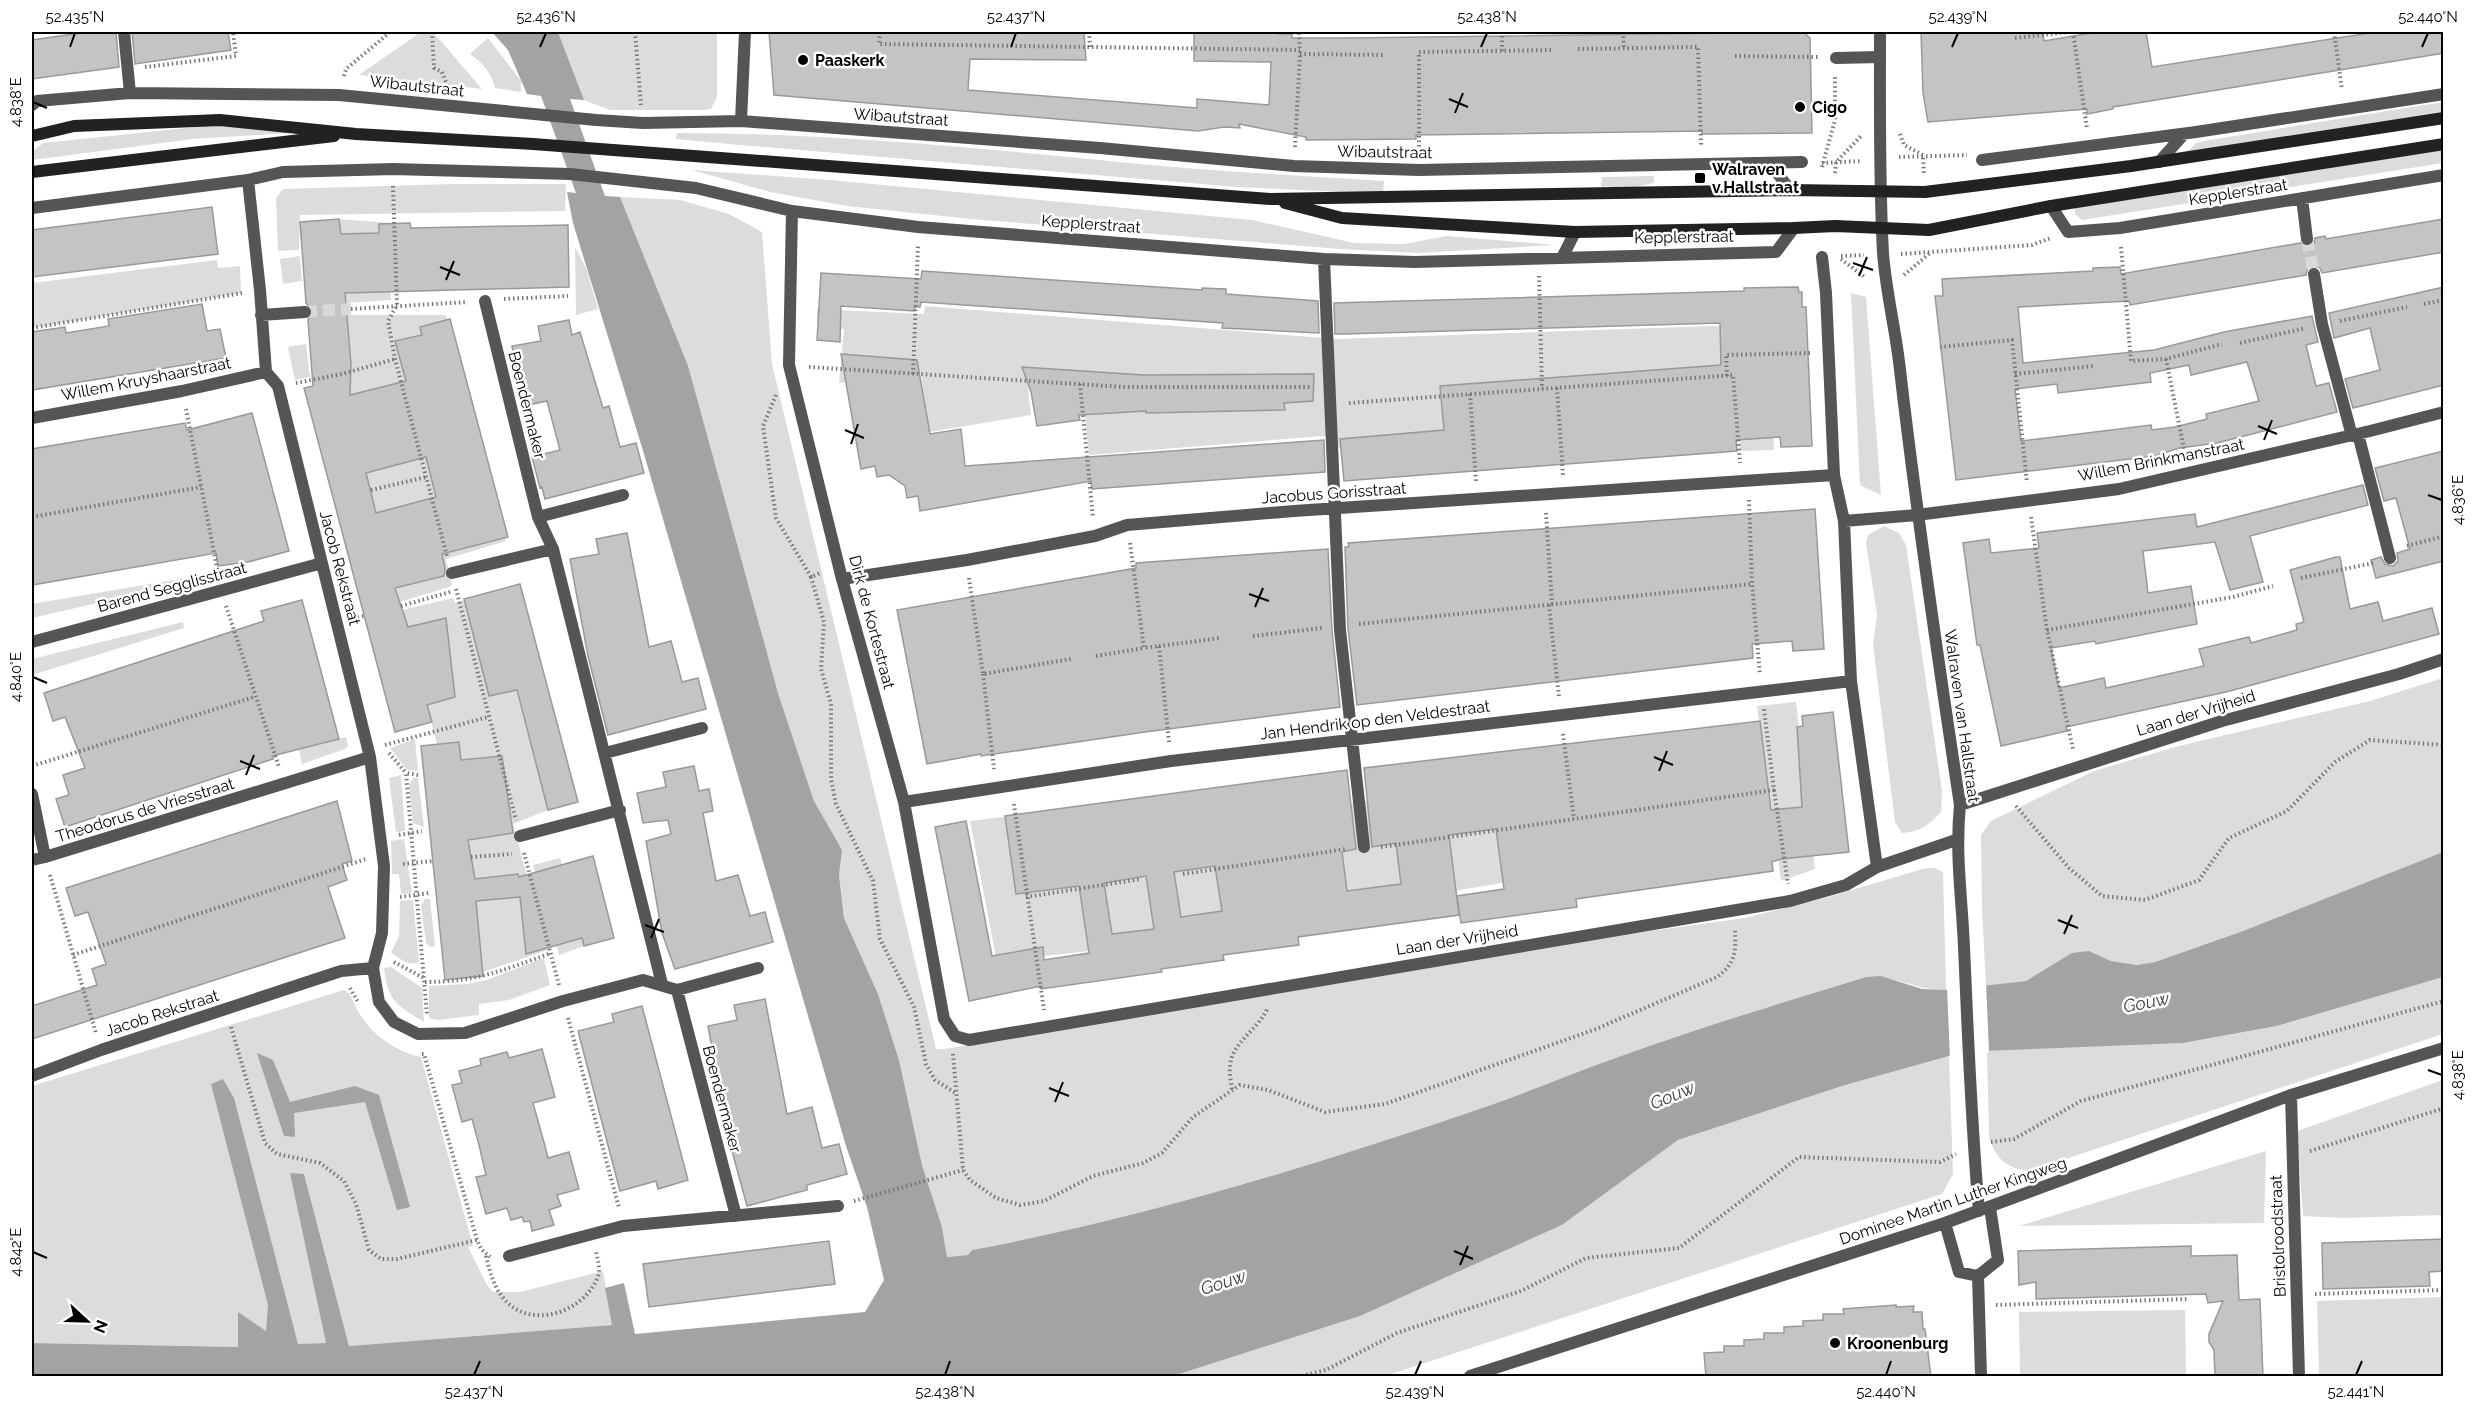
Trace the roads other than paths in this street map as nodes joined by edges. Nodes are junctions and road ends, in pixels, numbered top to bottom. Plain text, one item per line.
1 (124, 32) edge
2 (745, 32) edge
3 (1880, 32) edge
4 (1880, 57) junction
5 (1836, 58) road end
6 (129, 93) junction
7 (2444, 94) edge
8 (32, 105) edge
9 (2444, 118) edge
10 (741, 121) junction
11 (356, 134) junction
12 (2184, 134) junction
13 (32, 136) edge
14 (2444, 144) edge
15 (1982, 160) road end
16 (1802, 162) dead end
17 (2159, 162) junction
18 (1770, 163) junction
19 (32, 172) edge
20 (2444, 175) edge
21 (248, 180) junction
22 (1790, 190) junction
23 (1881, 192) junction
24 (2302, 198) junction
25 (1269, 199) junction
26 (2050, 206) junction
27 (32, 208) edge
28 (792, 211) junction
29 (1794, 228) junction
30 (1883, 228) junction
31 (1575, 232) junction
32 (2307, 239) tunnel mouth
33 (1563, 256) junction
34 (1822, 257) road end
35 (1324, 259) junction
36 (2314, 274) tunnel mouth
37 (485, 301) road end
38 (305, 312) tunnel mouth
39 (261, 315) junction
40 (266, 372) junction
41 (2444, 412) edge
42 (32, 418) edge
43 (2355, 435) junction
44 (1834, 475) junction
45 (623, 495) dead end
46 (1336, 509) junction
47 (1917, 515) junction
48 (538, 517) junction
49 (1844, 520) junction
50 (553, 549) junction
51 (2389, 555) road end
52 (322, 563) junction
53 (841, 572) junction
54 (452, 573) road end
55 (32, 642) edge
56 (2444, 659) edge
57 (1851, 681) junction
58 (702, 728) dead end
59 (1351, 740) junction
60 (605, 753) junction
61 (370, 757) junction
62 (32, 794) edge
63 (904, 802) junction
64 (1960, 805) junction
65 (620, 810) junction
66 (520, 836) road end
67 (1956, 840) junction
68 (1364, 847) road end
69 (45, 858) junction
70 (32, 860) edge
71 (1877, 867) junction
72 (373, 968) junction
73 (758, 968) dead end
74 (662, 984) junction
75 (676, 990) junction
76 (955, 1036) joint
77 (2444, 1048) edge
78 (32, 1076) edge
79 (2291, 1095) junction
80 (838, 1206) dead end
81 (1984, 1209) junction
82 (736, 1216) junction
83 (1945, 1223) junction
84 (509, 1256) road end
85 (1978, 1276) junction
86 (1508, 1370) edge
87 (1470, 1377) edge
88 (1981, 1377) edge
89 (2299, 1377) edge

1 - 6 street
2 - 10 street
3 - 4 street, Walraven van Hallstraat
4 - 5 street
4 - 23 street, Walraven van Hallstraat
6 - 8 street, Wibautstraat
6 - 10 street, Wibautstraat
7 - 12 street
9 - 17 main road
10 - 18 street, Wibautstraat
11 - 13 main road
11 - 19 main road
11 - 25 main road
12 - 15 street
12 - 17 street
14 - 26 main road, Kepplerstraat
16 - 18 street, Wibautstraat
17 - 23 main road
18 - 22 street
20 - 24 street, Kepplerstraat
21 - 27 street
21 - 28 street, Kepplerstraat
21 - 39 street
22 - 23 main road
22 - 25 main road
23 - 30 street, Walraven van Hallstraat
24 - 26 street, Kepplerstraat
24 - 32 street
25 - 31 main road
26 - 30 main road, Kepplerstraat
28 - 35 street, Kepplerstraat
28 - 53 street, Dirk de Kortestraat
29 - 30 main road
29 - 31 main road
29 - 33 street, Kepplerstraat
30 - 47 street, Walraven van Hallstraat
31 - 33 street
33 - 35 street, Kepplerstraat
34 - 44 street
35 - 46 street
36 - 43 street
37 - 48 street, Boendermaker
38 - 39 street
39 - 40 street
40 - 42 street, Willem Kruyshaarstraat
40 - 52 street, Jacob Rekstraat
41 - 43 street, Willem Brinkmanstraat
43 - 47 street, Willem Brinkmanstraat
43 - 51 street
44 - 46 street, Jacobus Gorisstraat
44 - 49 street
45 - 48 street
46 - 53 street, Jacobus Gorisstraat
46 - 59 street
47 - 49 street, Willem Brinkmanstraat
47 - 64 street, Walraven van Hallstraat
48 - 50 street, Boendermaker
49 - 57 street
50 - 54 street
50 - 60 street, Boendermaker
52 - 55 street, Barend Segglisstraat
52 - 61 street, Jacob Rekstraat
53 - 63 street, Dirk de Kortestraat
56 - 64 street, Laan der Vrijheid
57 - 59 street, Jan Hendrik op den Veldestraat
57 - 71 street
58 - 60 street
59 - 63 street, Jan Hendrik op den Veldestraat
59 - 68 street
60 - 65 street, Boendermaker
61 - 69 street, Theodorus de Vriesstraat
61 - 72 street, Jacob Rekstraat
62 - 69 street
63 - 76 street, Dirk de Kortestraat
64 - 67 street, Walraven van Hallstraat
65 - 66 street
65 - 74 street, Boendermaker
67 - 71 street, Laan der Vrijheid
67 - 81 street, Walraven van Hallstraat
69 - 70 street, Theodorus de Vriesstraat
71 - 76 street, Laan der Vrijheid
72 - 74 street, Jacob Rekstraat
72 - 78 street, Jacob Rekstraat
73 - 75 street
74 - 75 street
75 - 82 street, Boendermaker
77 - 79 street, Dominee Martin Luther Kingweg
79 - 81 street, Dominee Martin Luther Kingweg
79 - 89 street, Bristolroodstraat
80 - 82 street
81 - 83 street, Dominee Martin Luther Kingweg
81 - 85 street, Walraven van Hallstraat
82 - 84 street
83 - 85 street
83 - 86 street, Dominee Martin Luther Kingweg
85 - 88 street
86 - 87 street, Dominee Martin Luther Kingweg

